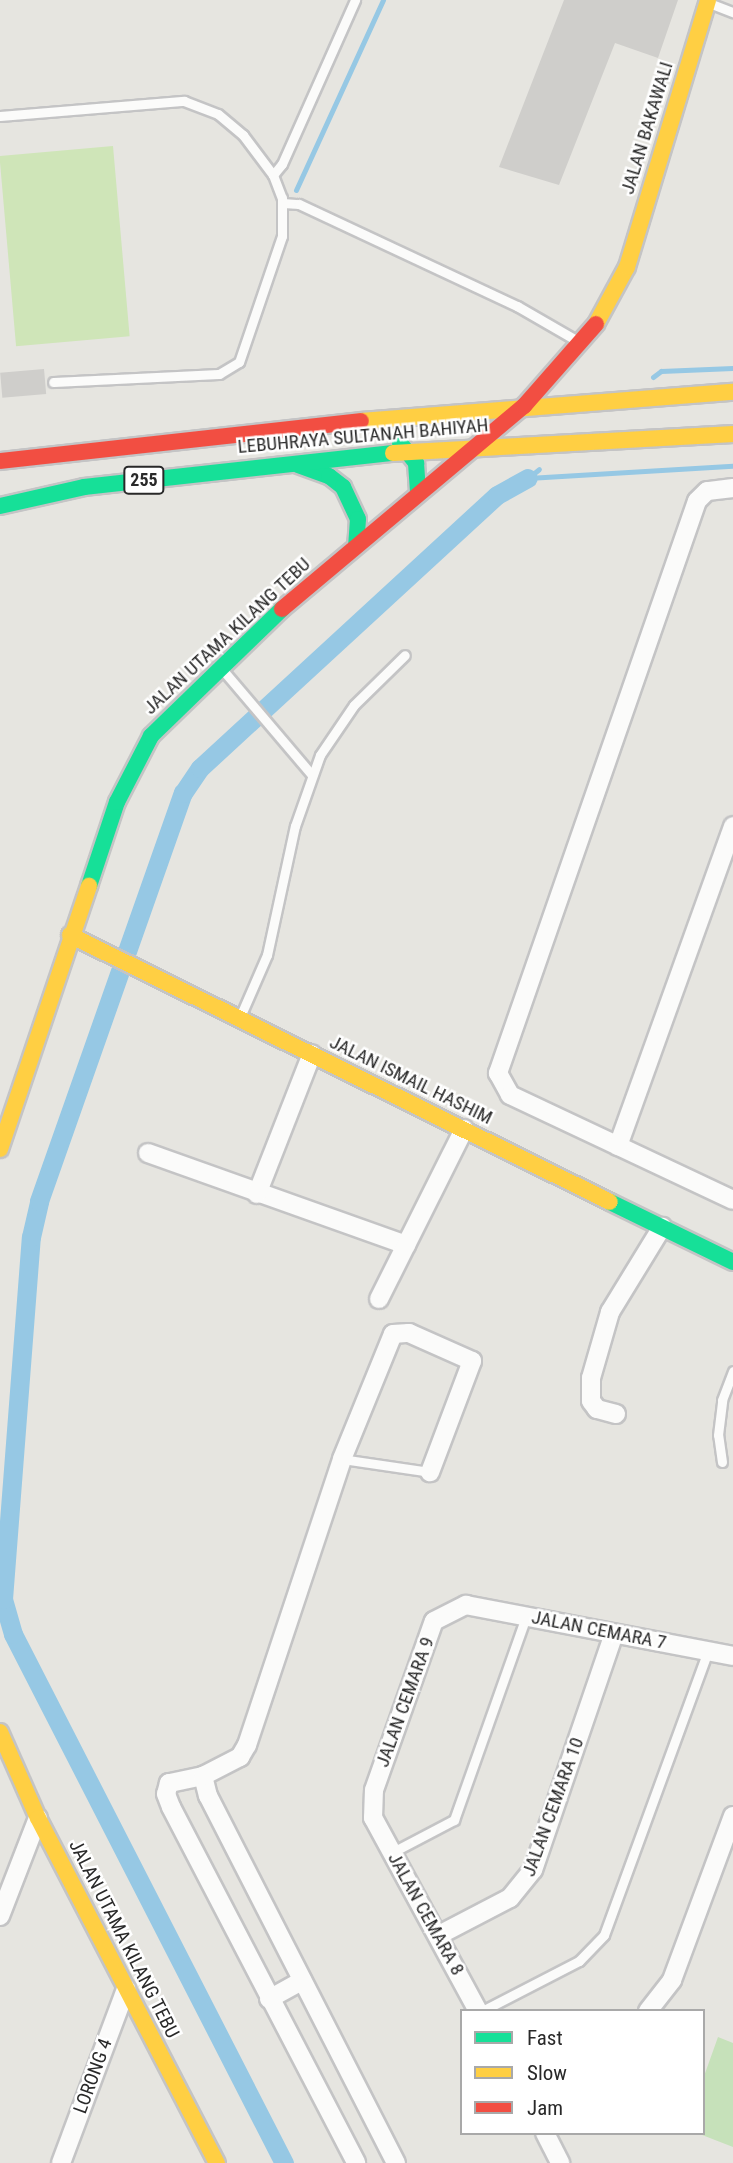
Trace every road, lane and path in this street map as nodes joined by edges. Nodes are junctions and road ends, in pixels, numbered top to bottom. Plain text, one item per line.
1 (355, 0) edge
2 (707, 1) edge
3 (733, 12) edge
4 (0, 116) edge
5 (273, 174) junction
6 (283, 203) junction
7 (582, 344) junction
8 (53, 383) dead end
9 (733, 392) edge
10 (524, 406) junction
11 (362, 422) junction
12 (733, 434) edge
13 (477, 446) junction
14 (411, 453) junction
15 (0, 461) edge
16 (290, 462) junction
17 (733, 488) edge
18 (418, 492) junction
19 (0, 506) edge
20 (356, 546) junction
21 (405, 655) dead end
22 (220, 666) junction
23 (311, 775) junction
24 (733, 825) edge
25 (71, 935) junction
26 (240, 1019) junction
27 (312, 1054) junction
28 (464, 1129) junction
29 (618, 1146) junction
30 (0, 1149) edge
31 (148, 1153) dead end
32 (257, 1194) junction
33 (733, 1200) edge
34 (662, 1227) junction
35 (406, 1245) junction
36 (733, 1262) edge
37 (379, 1299) dead end
38 (733, 1371) edge
39 (616, 1414) dead end
40 (342, 1459) junction
41 (722, 1462) dead end
42 (430, 1472) joint
43 (466, 1605) joint
44 (526, 1617) junction
45 (614, 1633) junction
46 (708, 1651) junction
47 (733, 1656) edge
48 (0, 1732) edge
49 (203, 1776) junction
50 (733, 1816) edge
51 (38, 1818) junction
52 (373, 1818) joint
53 (393, 1852) junction
54 (0, 1916) edge
55 (439, 1935) junction
56 (302, 1981) junction
57 (126, 1989) junction
58 (269, 1999) junction
59 (479, 2009) edge
60 (484, 2009) edge
61 (650, 2009) edge
62 (546, 2135) edge
63 (61, 2163) edge
64 (217, 2163) edge
65 (356, 2163) edge
66 (396, 2163) edge
67 (560, 2163) edge

1 - 5 lane
2 - 3 lane
2 - 7 street, JALAN BAKAWALI
4 - 5 lane
5 - 6 lane
6 - 7 lane
6 - 8 lane
7 - 10 street, JALAN UTAMA KILANG TEBU
9 - 10 street, LEBUHRAYA SULTANAH BAHIYAH / 255
10 - 11 street, LEBUHRAYA SULTANAH BAHIYAH / 255
10 - 13 street, JALAN UTAMA KILANG TEBU
11 - 14 street
11 - 15 street, LEBUHRAYA SULTANAH BAHIYAH / 255
12 - 13 street, LEBUHRAYA SULTANAH BAHIYAH / 255
13 - 14 street, LEBUHRAYA SULTANAH BAHIYAH / 255
13 - 18 street, JALAN UTAMA KILANG TEBU
14 - 16 street, LEBUHRAYA SULTANAH BAHIYAH / 255
14 - 18 street
16 - 19 street, LEBUHRAYA SULTANAH BAHIYAH / 255
16 - 20 street
17 - 29 street
18 - 20 street, JALAN UTAMA KILANG TEBU
20 - 22 street, JALAN UTAMA KILANG TEBU
21 - 23 lane
22 - 23 lane
22 - 25 street, JALAN UTAMA KILANG TEBU
23 - 26 lane
24 - 29 street
25 - 26 street, JALAN ISMAIL HASHIM
25 - 30 street, JALAN UTAMA KILANG TEBU
26 - 27 street, JALAN ISMAIL HASHIM
27 - 28 street, JALAN ISMAIL HASHIM
27 - 32 street
28 - 34 street, JALAN ISMAIL HASHIM
28 - 35 street
29 - 33 street
31 - 32 street
32 - 35 street
34 - 36 street, JALAN ISMAIL HASHIM
34 - 39 street
35 - 37 street
38 - 41 lane
40 - 42 lane
40 - 42 street
40 - 49 street
43 - 44 street, JALAN CEMARA 7
43 - 52 street, JALAN CEMARA 9
44 - 45 street, JALAN CEMARA 7
44 - 53 lane
45 - 46 street, JALAN CEMARA 7
45 - 55 street, JALAN CEMARA 10
46 - 47 street, JALAN CEMARA 7
46 - 60 lane
48 - 51 street, JALAN UTAMA KILANG TEBU
49 - 56 street
49 - 58 street
50 - 61 street
51 - 54 street
51 - 57 street, JALAN UTAMA KILANG TEBU
52 - 53 street, JALAN CEMARA 8
53 - 55 street, JALAN CEMARA 8
55 - 59 street, JALAN CEMARA 8
56 - 58 street
56 - 66 street
57 - 63 street, LORONG 4
57 - 64 street, JALAN UTAMA KILANG TEBU
58 - 65 street
62 - 67 street

